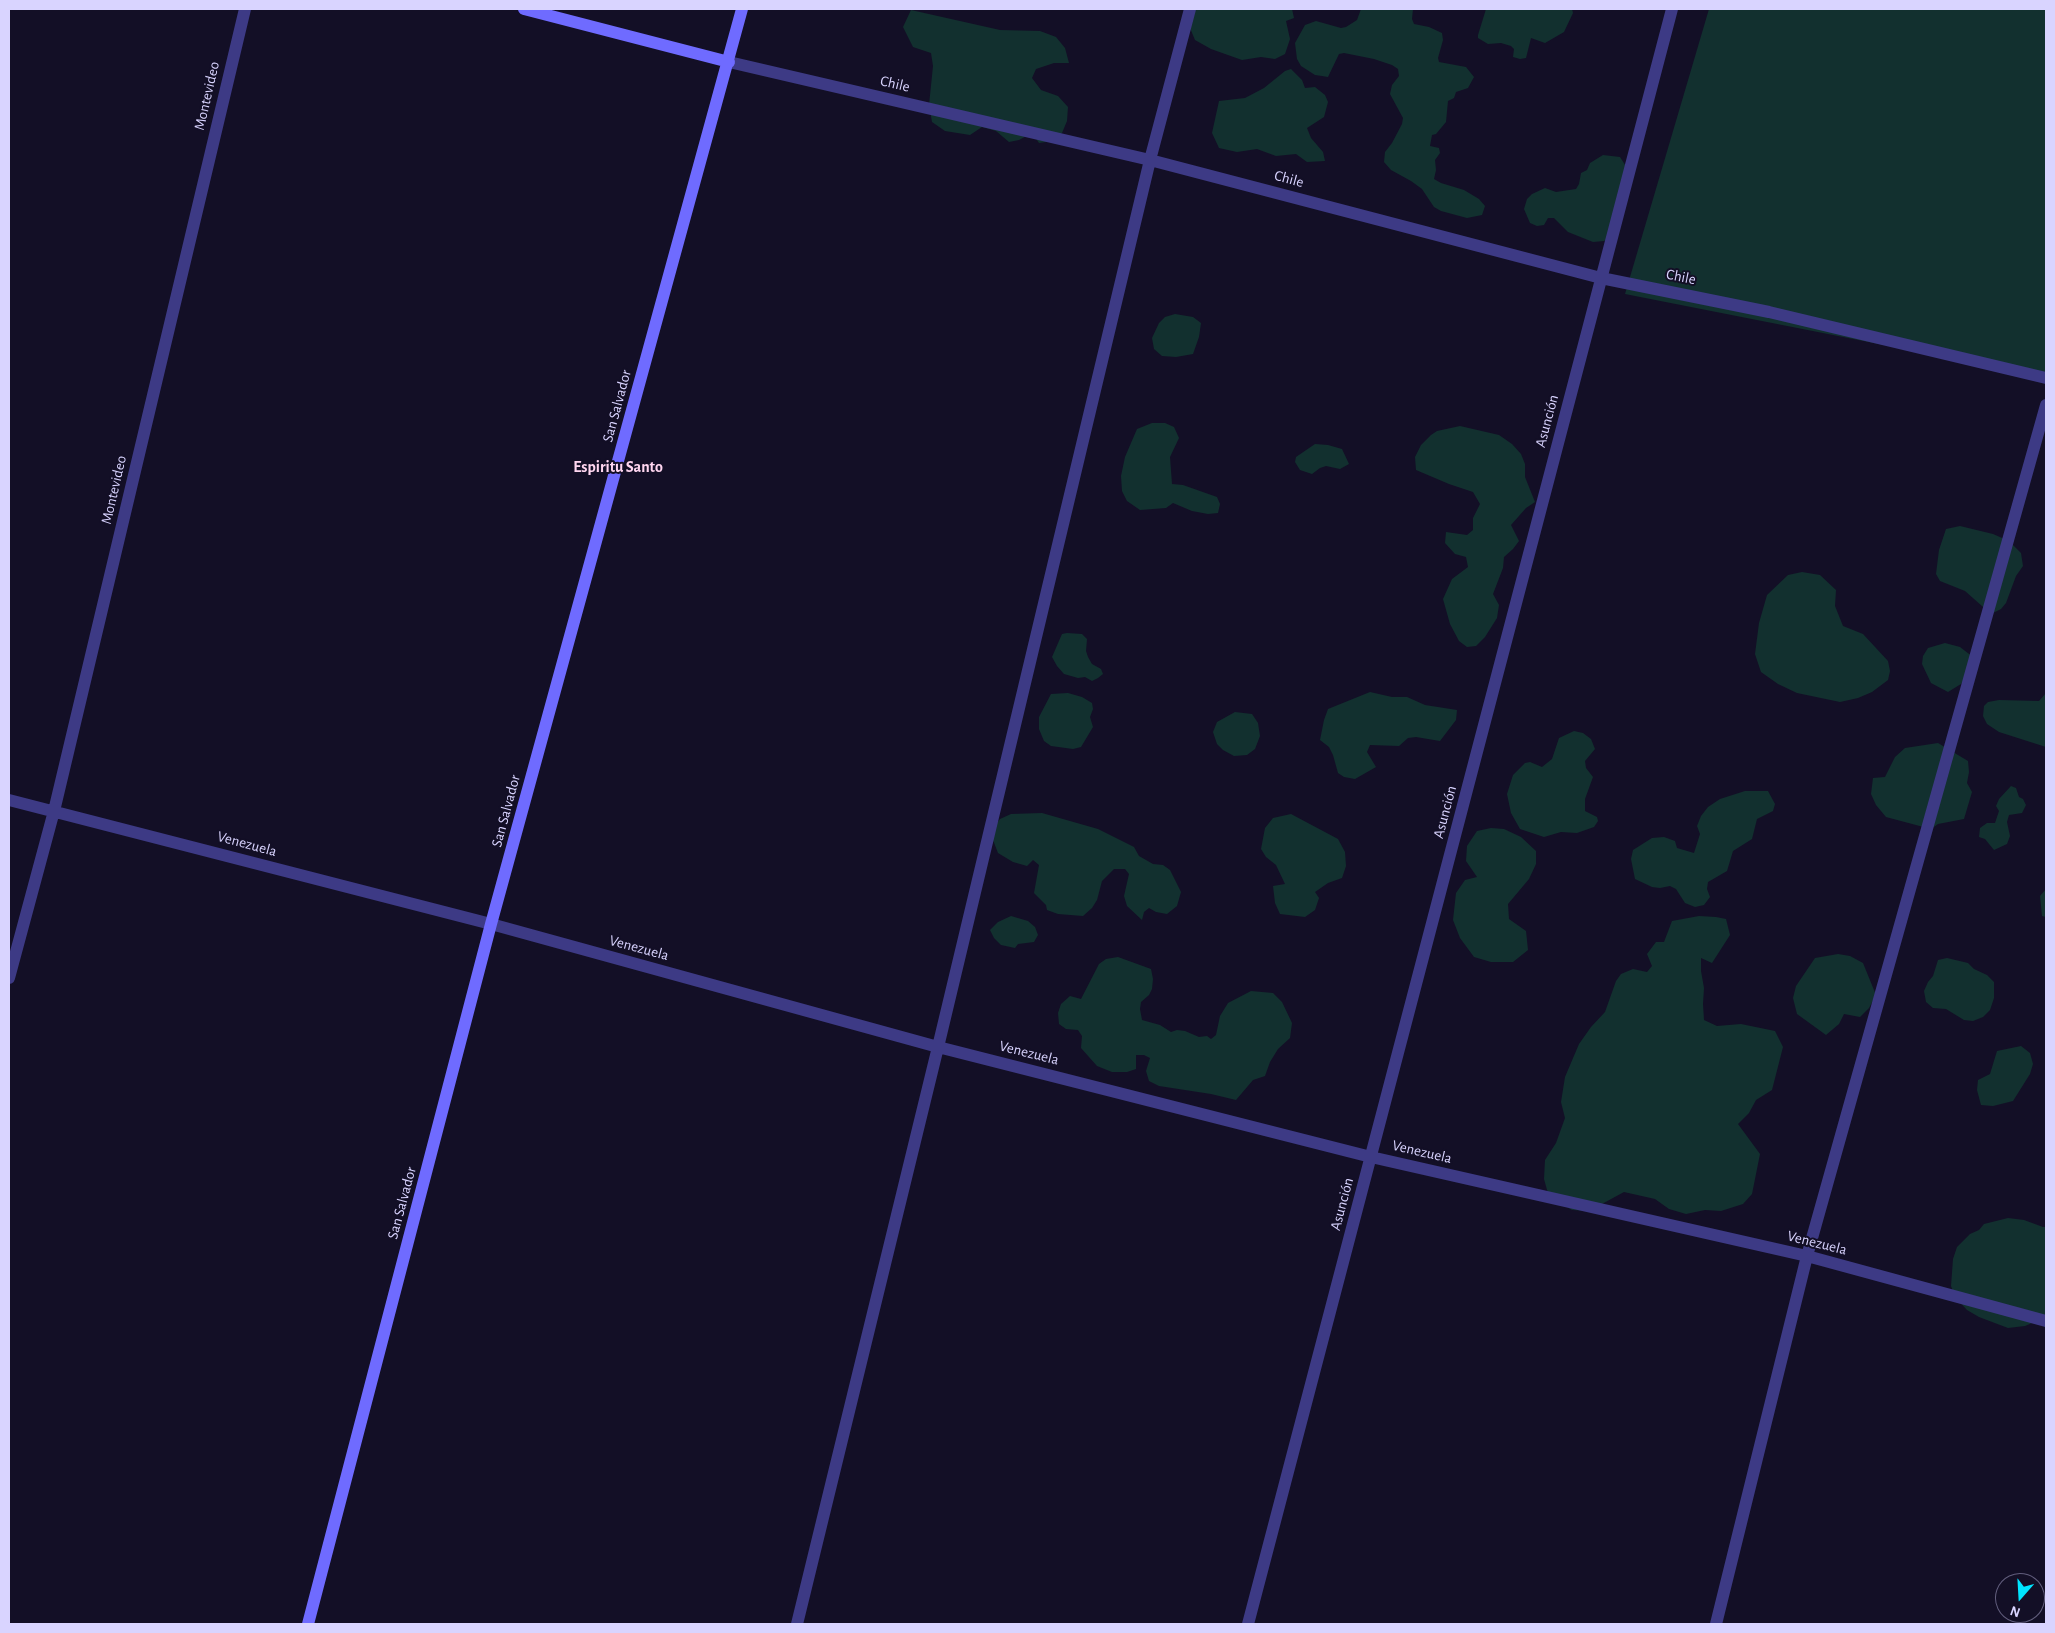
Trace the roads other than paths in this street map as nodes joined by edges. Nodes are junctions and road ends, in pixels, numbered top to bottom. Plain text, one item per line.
1 (245, 9) edge
2 (524, 9) edge
3 (742, 9) edge
4 (1190, 9) edge
5 (1672, 9) edge
6 (729, 62) junction
7 (1150, 160) junction
8 (1601, 278) junction
9 (2046, 378) edge
10 (2046, 406) edge
11 (9, 800) edge
12 (54, 811) junction
13 (491, 924) junction
14 (9, 978) edge
15 (938, 1047) junction
16 (1371, 1157) junction
17 (1807, 1256) junction
18 (2046, 1320) edge
19 (308, 1624) edge
20 (796, 1624) edge
21 (1248, 1624) edge
22 (1716, 1624) edge

1 - 12 street, Montevideo
2 - 6 street, Chile
3 - 6 street, San Salvador
4 - 7 street
5 - 8 street, Asunción
6 - 7 street, Chile
6 - 13 street, San Salvador
7 - 8 street, Chile
7 - 15 street
8 - 9 street, Chile
8 - 16 street, Asunción
10 - 17 street
11 - 12 street, Venezuela
12 - 13 street, Venezuela
12 - 14 street, Montevideo
13 - 15 street, Venezuela
13 - 19 street, San Salvador
15 - 16 street, Venezuela
15 - 20 street
16 - 17 street, Venezuela
16 - 21 street, Asunción
17 - 18 street, Venezuela
17 - 22 street

